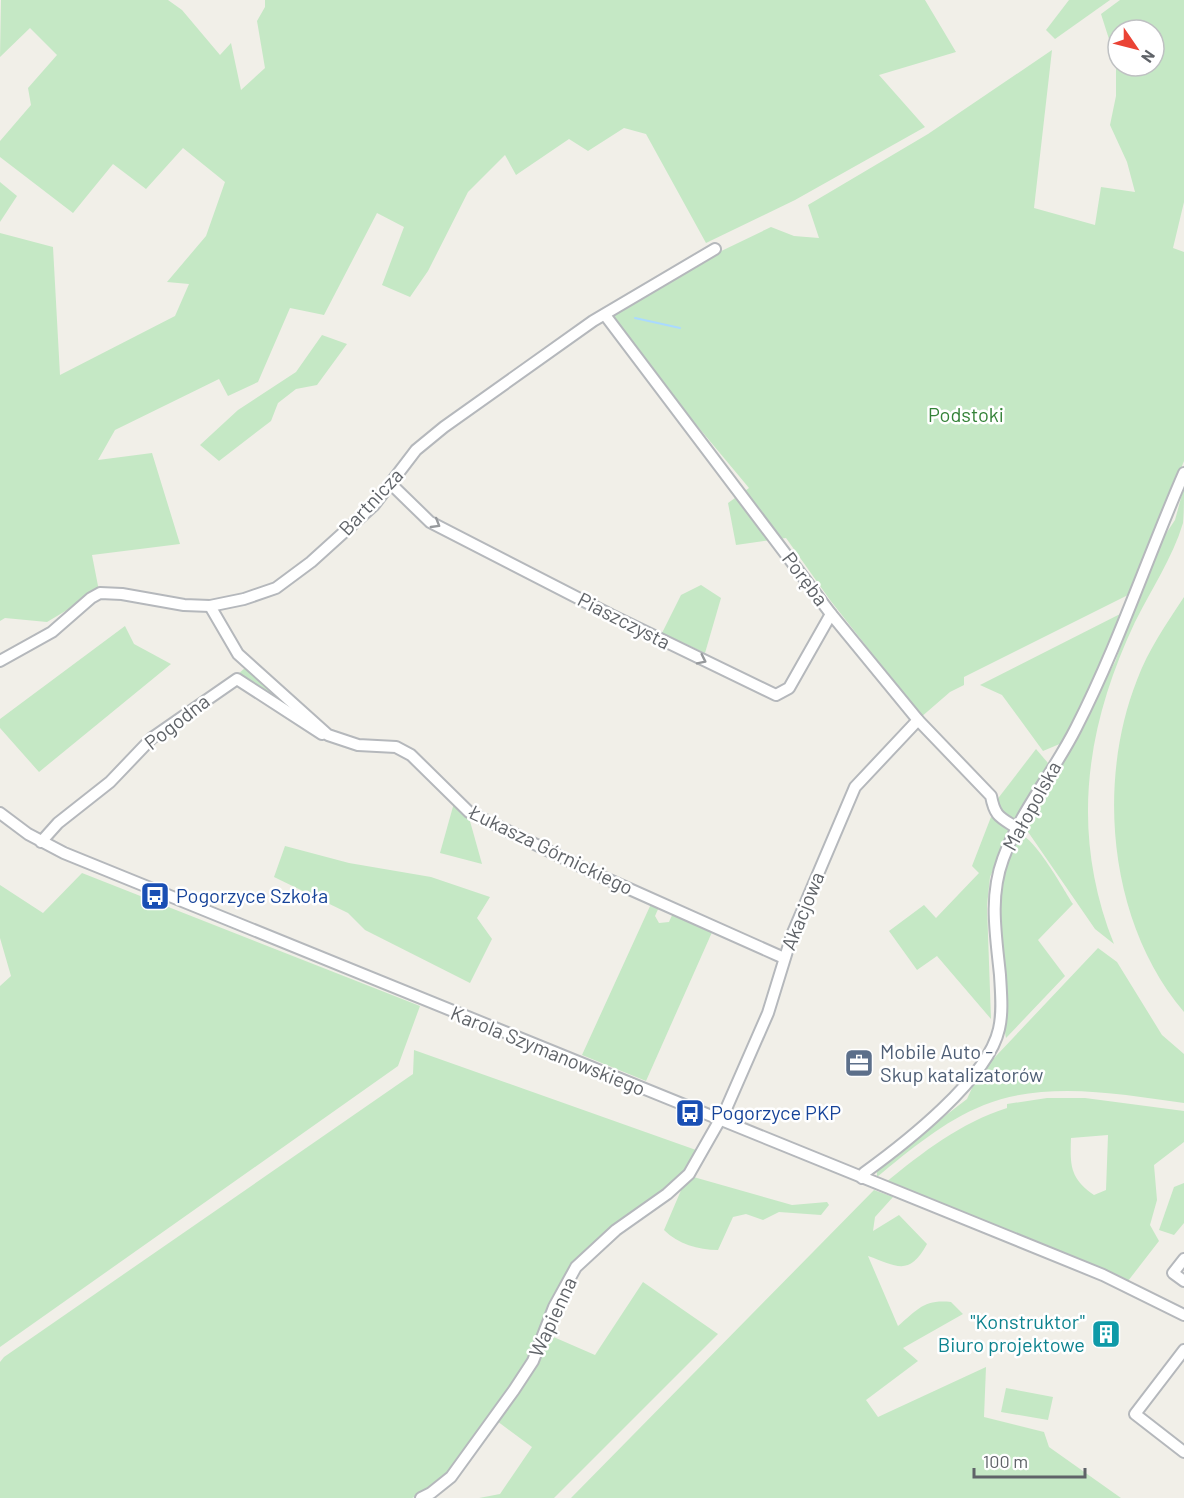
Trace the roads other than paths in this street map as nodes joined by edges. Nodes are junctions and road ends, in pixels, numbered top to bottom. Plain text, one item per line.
1 (715, 249) dead end
2 (605, 315) junction
3 (1184, 473) edge
4 (392, 485) junction
5 (210, 606) junction
6 (831, 614) junction
7 (0, 661) edge
8 (918, 720) junction
9 (328, 735) junction
10 (0, 813) edge
11 (1017, 828) junction
12 (41, 842) junction
13 (784, 958) junction
14 (718, 1120) junction
15 (862, 1178) junction
16 (1184, 1259) edge
17 (1184, 1281) edge
18 (1184, 1315) edge
19 (1184, 1350) edge
20 (1184, 1452) edge
21 (421, 1498) edge

1 - 2 street, Bartnicza
2 - 4 street, Bartnicza
2 - 6 street, Poręba
3 - 11 street, Małopolska
4 - 5 street, Bartnicza
4 -> 6 street, Piaszczysta
5 - 7 street, Bartnicza
5 - 9 street, Łukasza Górnickiego
6 - 8 street, Poręba
8 - 11 street, Poręba
8 - 13 street, Akacjowa
9 - 12 street, Pogodna
9 - 13 street, Łukasza Górnickiego
10 - 12 street, Karola Szymanowskiego
11 - 15 street, Małopolska
12 - 14 street, Karola Szymanowskiego
13 - 14 street, Akacjowa
14 - 15 street, Karola Szymanowskiego
14 - 21 street, Wapienna
15 - 18 street, Karola Szymanowskiego
16 - 17 street
19 - 20 street

